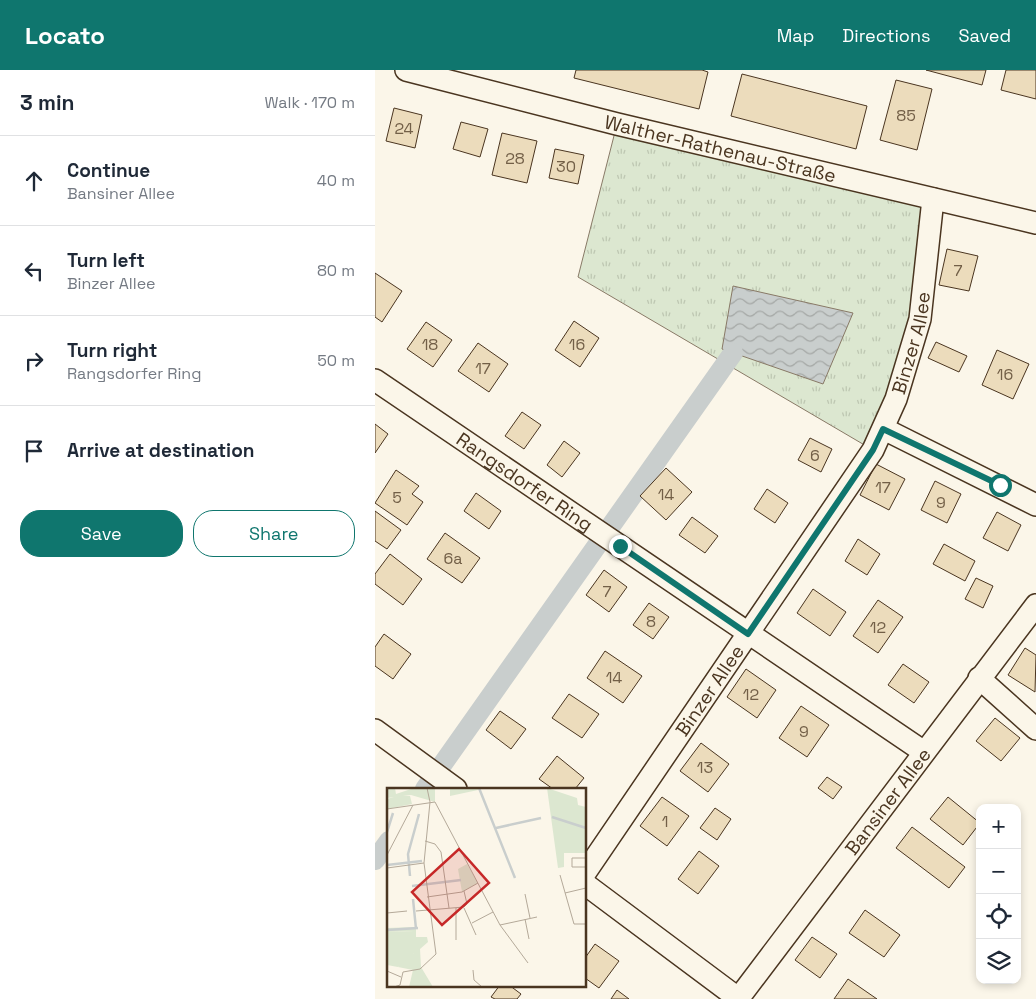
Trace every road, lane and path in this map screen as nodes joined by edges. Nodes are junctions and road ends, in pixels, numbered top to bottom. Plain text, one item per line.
1 (406, 70) edge
2 (933, 199) junction
3 (1036, 223) edge
4 (375, 380) edge
5 (883, 429) junction
6 (1036, 505) edge
7 (1036, 605) edge
8 (748, 634) junction
9 (979, 678) junction
10 (1036, 729) edge
11 (375, 730) edge
12 (924, 752) junction
13 (454, 787) edge
14 (586, 873) edge
15 (586, 885) edge
16 (739, 999) edge

1 - 2 street, Walther-Rathenau-Straße
2 - 3 street, Walther-Rathenau-Straße
2 - 5 street, Binzer Allee
4 - 8 street, Rangsdorfer Ring
5 - 6 street
5 - 8 street, Binzer Allee
7 - 9 street, Bansiner Allee
8 - 12 street, Rangsdorfer Ring
8 - 14 street, Binzer Allee
9 - 10 street
9 - 12 street, Bansiner Allee
11 - 13 street
12 - 16 street, Bansiner Allee
15 - 16 street

